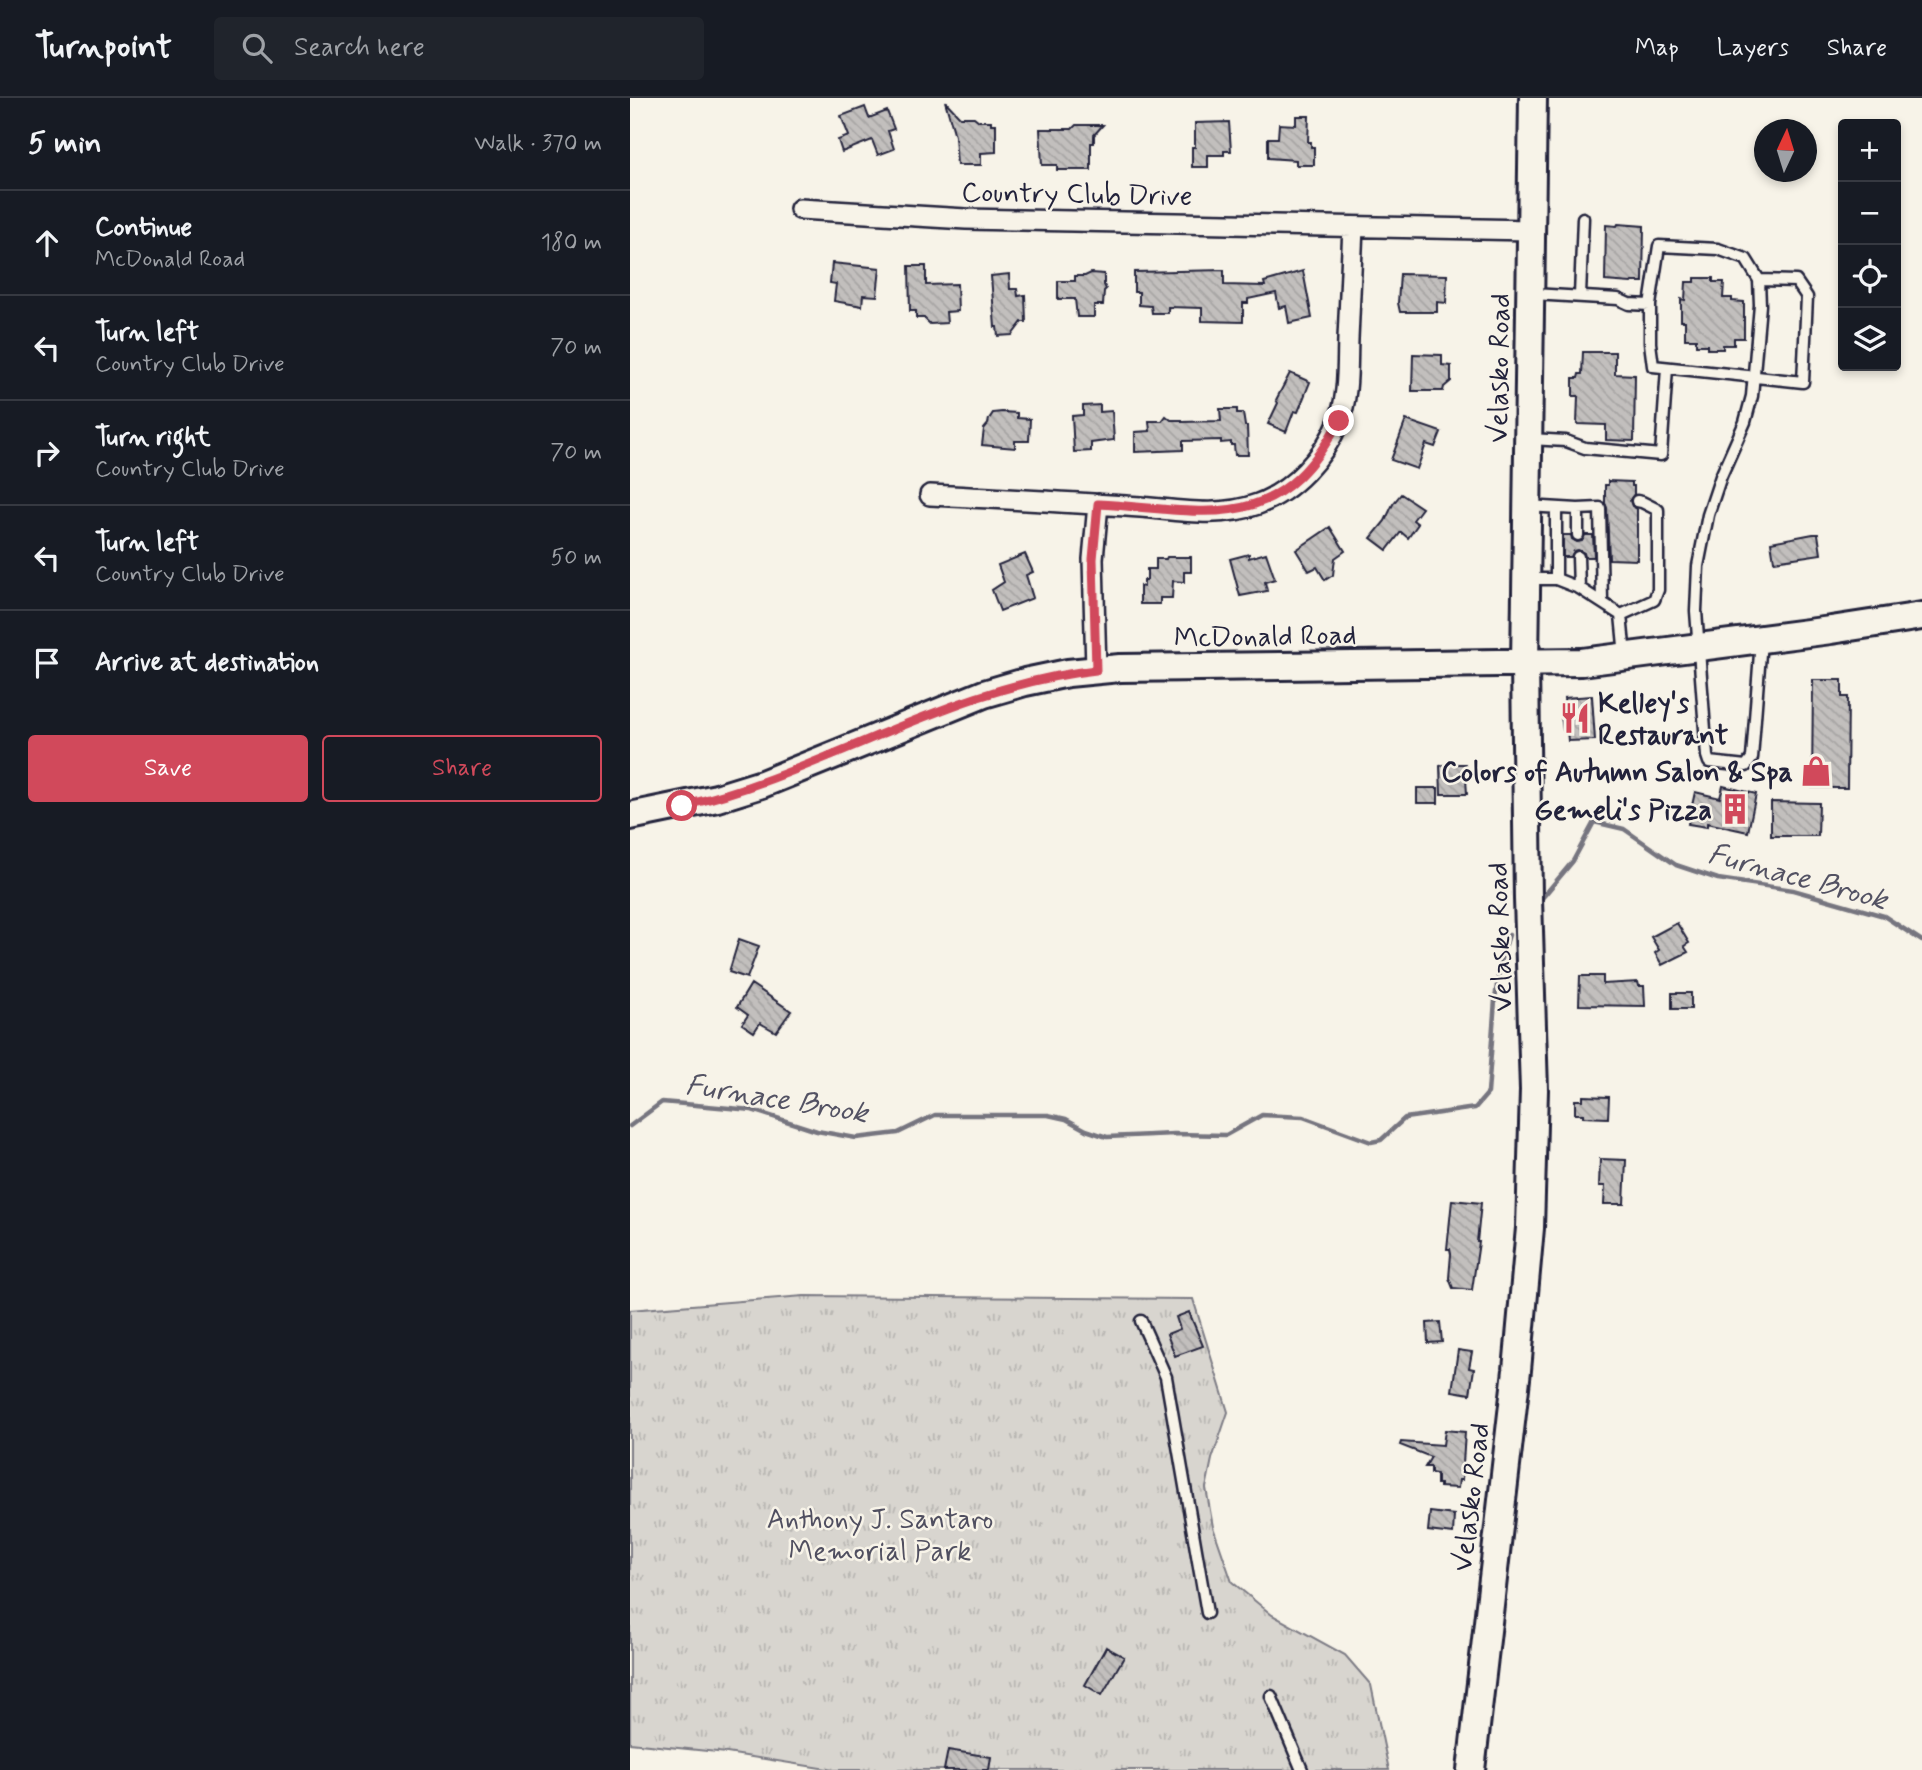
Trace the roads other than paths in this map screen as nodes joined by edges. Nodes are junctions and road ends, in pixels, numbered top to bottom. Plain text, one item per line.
1 (1533, 98) edge
2 (800, 209) dead end
3 (1583, 218) dead end
4 (1353, 227) junction
5 (1531, 230) junction
6 (1759, 280) junction
7 (1530, 294) junction
8 (1580, 296) junction
9 (1650, 305) junction
10 (1667, 368) junction
11 (1753, 377) junction
12 (1528, 439) junction
13 (930, 495) dead end
14 (1637, 501) dead end
15 (1098, 504) junction
16 (1527, 506) junction
17 (1556, 509) junction
18 (1578, 509) junction
19 (1578, 535) dead end
20 (1578, 557) dead end
21 (1527, 579) junction
22 (1556, 579) junction
23 (1578, 587) junction
24 (1601, 601) junction
25 (1621, 615) junction
26 (1922, 616) edge
27 (1761, 639) junction
28 (1700, 647) junction
29 (1625, 657) junction
30 (1525, 664) junction
31 (1096, 670) junction
32 (630, 816) edge
33 (1141, 1321) dead end
34 (1207, 1613) dead end
35 (1271, 1696) dead end
36 (1302, 1770) edge
37 (1471, 1770) edge

1 - 5 street, Velasko Road
2 - 4 street, Country Club Drive
3 - 8 lane
4 - 5 street, Country Club Drive
4 - 15 street
5 - 7 street, Velasko Road
6 - 9 lane
6 - 11 lane
6 - 11 lane
7 - 8 lane
7 - 12 street, Velasko Road
8 - 9 lane
9 - 10 lane
10 - 11 lane
10 - 12 lane
11 - 28 lane
12 - 16 street, Velasko Road
13 - 15 street
14 - 25 lane
15 - 31 street
16 - 17 lane
16 - 21 street, Velasko Road
17 - 18 lane
17 - 22 lane
18 - 19 lane
18 - 24 lane
20 - 23 lane
21 - 22 lane
21 - 30 street, Velasko Road
22 - 23 lane
23 - 24 lane
24 - 25 lane
25 - 29 lane
26 - 27 street, McDonald Road
27 - 28 street, McDonald Road
27 - 28 lane
28 - 29 street, McDonald Road
29 - 30 street, McDonald Road
30 - 31 street, McDonald Road
30 - 37 street, Velasko Road
31 - 32 street, McDonald Road
33 - 34 lane
35 - 36 lane

